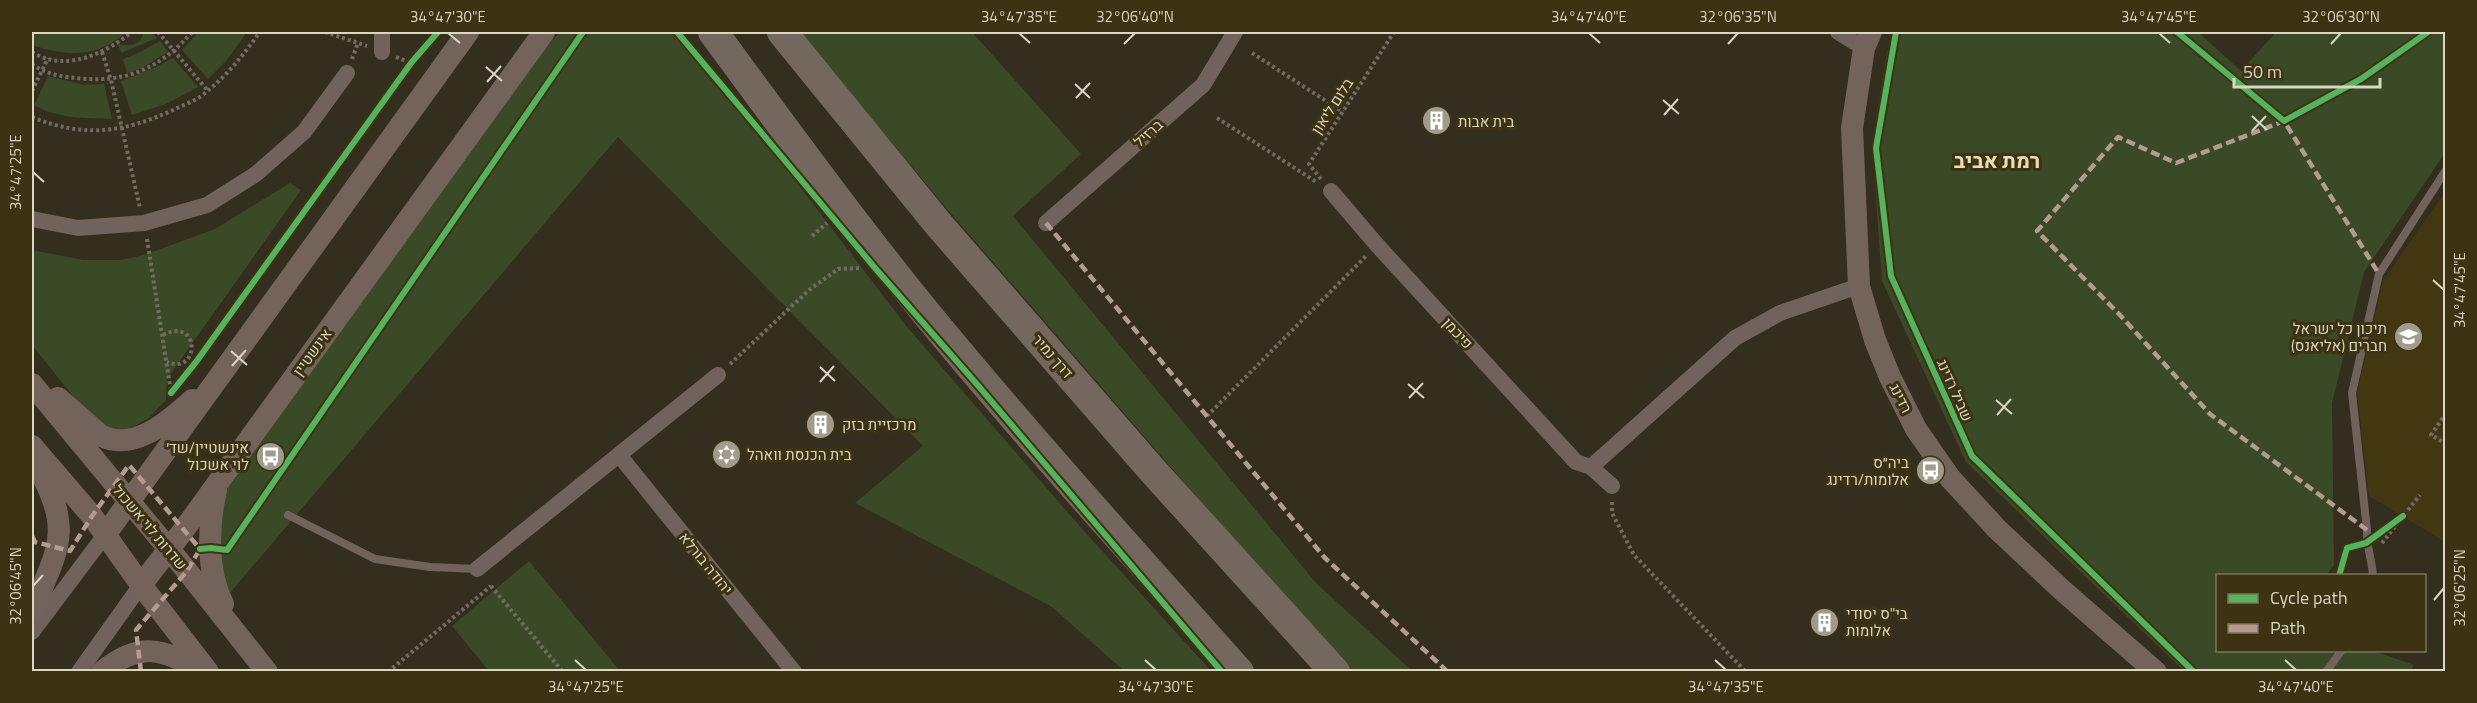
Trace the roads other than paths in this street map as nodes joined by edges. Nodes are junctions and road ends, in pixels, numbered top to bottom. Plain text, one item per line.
1 (382, 32) edge
2 (468, 32) edge
3 (544, 32) edge
4 (713, 32) edge
5 (782, 32) edge
6 (1235, 32) edge
7 (1838, 32) edge
8 (1868, 40) edge
9 (382, 52) dead end
10 (347, 73) dead end
11 (2445, 170) edge
12 (1331, 191) road end
13 (32, 219) edge
14 (1046, 223) dead end
15 (1859, 286) junction
16 (232, 358) junction
17 (32, 374) edge
18 (718, 375) road end
19 (32, 384) edge
20 (32, 446) edge
21 (619, 455) junction
22 (32, 457) edge
23 (1591, 467) junction
24 (221, 476) junction
25 (1612, 486) road end
26 (130, 502) junction
27 (288, 514) dead end
28 (105, 535) junction
29 (168, 549) junction
30 (477, 569) joint
31 (2373, 574) edge
32 (141, 585) junction
33 (32, 611) edge
34 (32, 632) edge
35 (239, 638) junction
36 (2341, 652) edge
37 (79, 672) edge
38 (102, 672) edge
39 (201, 672) edge
40 (208, 672) edge
41 (267, 672) edge
42 (794, 672) edge
43 (1239, 672) edge
44 (1335, 672) edge
45 (2156, 672) edge
46 (2326, 672) edge

1 - 9 street
2 - 16 street
3 - 24 street, אינשטיין
4 - 43 highway
5 - 44 highway, דרך נמיר
6 - 14 street, ברזיל
7 - 8 street
8 - 15 street, רדינג
10 - 13 street
11 - 31 lane
12 - 23 street, פיכמן
15 - 23 street
15 - 45 street, רדינג
16 - 17 street
16 - 26 street
18 - 21 street
19 - 26 street, שדרות לוי אשכול
20 - 28 street
21 - 30 street
21 - 42 street, יהודה בורלא
22 - 33 street
23 - 25 street, פיכמן
24 - 29 street, אינשטיין
24 - 35 street
26 - 28 street
26 - 29 street, שדרות לוי אשכול
27 - 30 lane
28 - 32 street
28 - 34 street
29 - 32 street, אינשטיין
29 - 35 street, שדרות לוי אשכול
32 - 37 street, אינשטיין
32 - 40 street
35 - 41 street, שדרות לוי אשכול
36 - 46 lane
38 - 39 street

